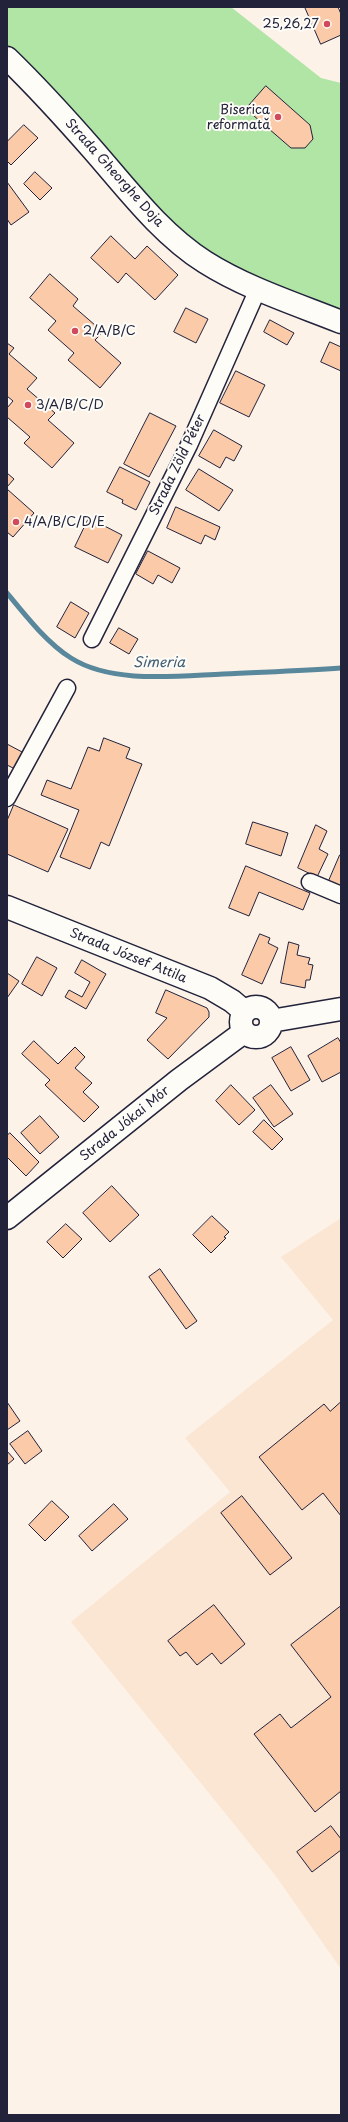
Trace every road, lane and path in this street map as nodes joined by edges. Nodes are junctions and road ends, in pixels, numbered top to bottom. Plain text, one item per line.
1 (7, 58) edge
2 (258, 288) junction
3 (341, 322) edge
4 (92, 639) dead end
5 (66, 688) dead end
6 (7, 798) edge
7 (310, 882) dead end
8 (341, 895) edge
9 (7, 907) edge
10 (341, 1009) edge
11 (245, 1022) junction
12 (7, 1218) edge

1 - 2 main road, Strada Gheorghe Doja
2 - 3 main road, Strada Gheorghe Doja
2 - 4 street, Strada Zöld Péter
5 - 6 street
7 - 8 street
9 - 11 main road, Strada József Attila
10 - 11 main road
11 - 12 main road, Strada Jókai Mór

